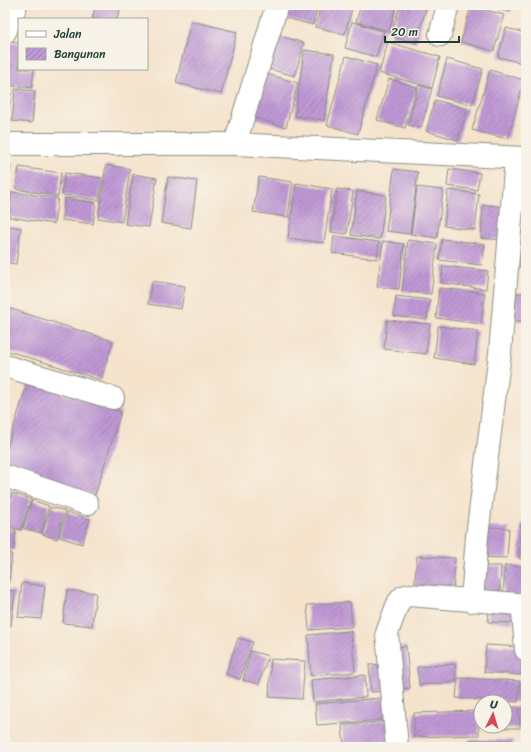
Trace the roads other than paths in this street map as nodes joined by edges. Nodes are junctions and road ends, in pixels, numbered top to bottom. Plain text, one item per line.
1 (16, 5) edge
2 (277, 5) edge
3 (448, 5) edge
4 (5, 32) edge
5 (440, 35) dead end
6 (5, 144) edge
7 (235, 144) junction
8 (521, 158) edge
9 (5, 366) edge
10 (113, 398) dead end
11 (5, 476) edge
12 (87, 504) dead end
13 (472, 601) junction
14 (526, 650) edge
15 (397, 747) edge

1 - 4 street
2 - 7 street
3 - 5 street
6 - 7 street
7 - 8 street
8 - 13 street
9 - 10 street
11 - 12 street
13 - 14 street
13 - 15 street

